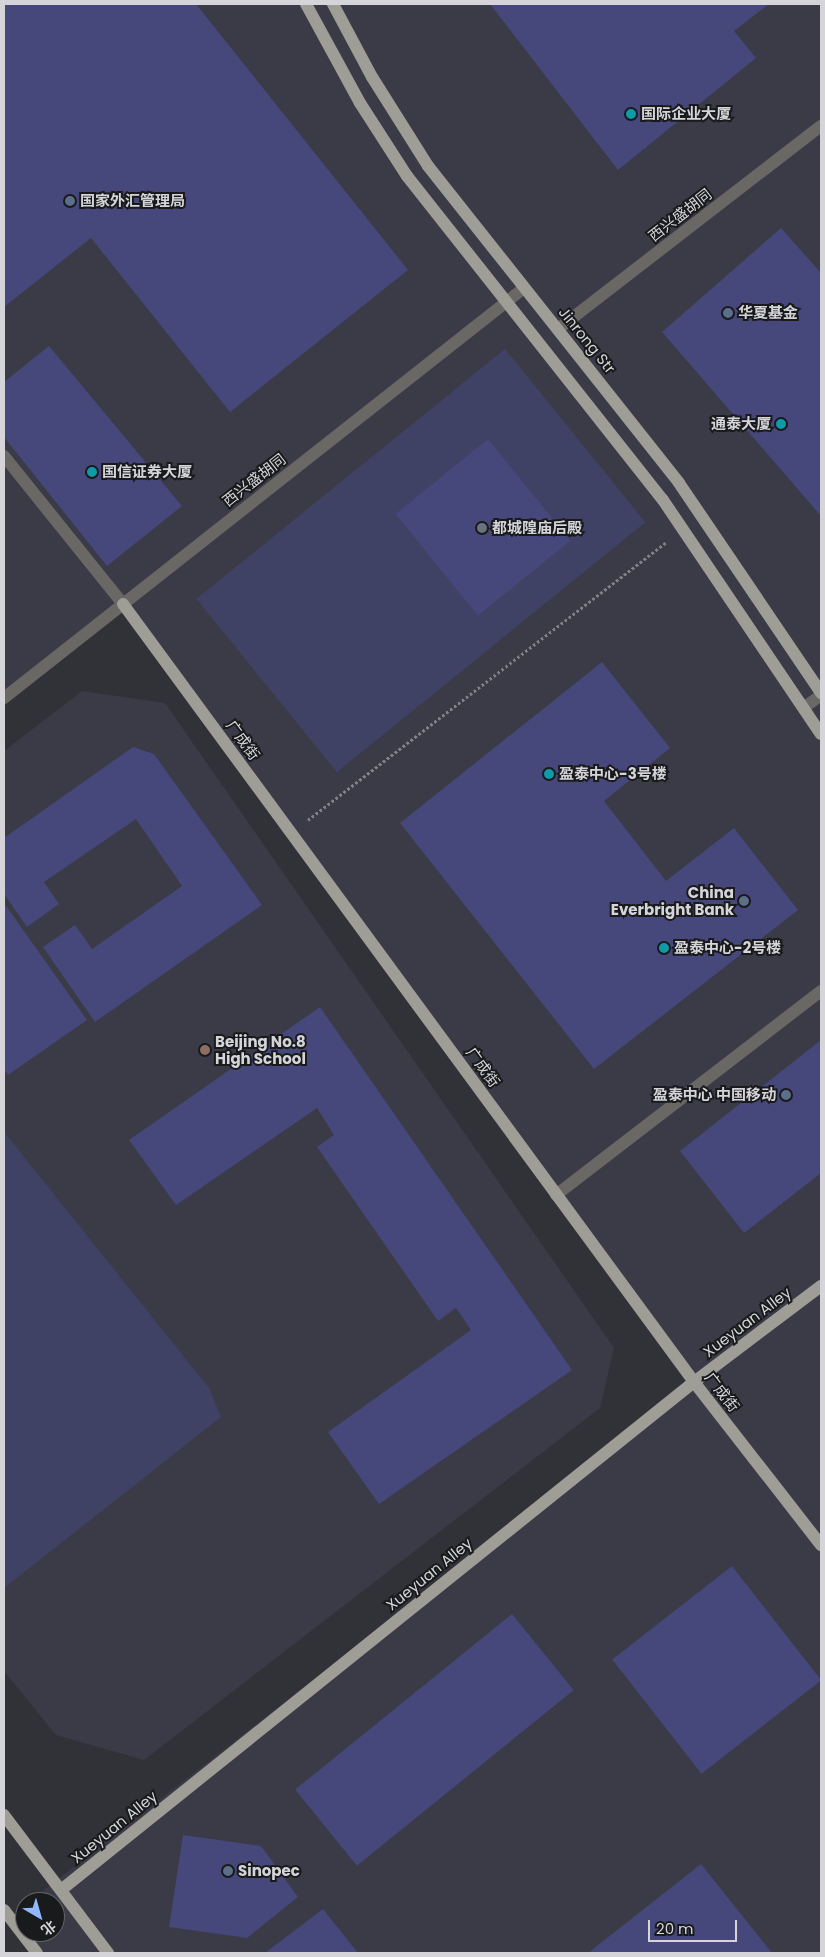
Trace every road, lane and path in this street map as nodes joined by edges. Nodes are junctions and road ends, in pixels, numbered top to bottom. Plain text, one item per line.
1 (306, 4) edge
2 (333, 4) edge
3 (821, 126) edge
4 (524, 288) junction
5 (506, 302) junction
6 (558, 329) junction
7 (4, 456) edge
8 (682, 530) junction
9 (123, 604) junction
10 (821, 694) edge
11 (4, 698) edge
12 (805, 707) junction
13 (821, 734) edge
14 (291, 833) junction
15 (821, 991) edge
16 (556, 1194) junction
17 (821, 1286) edge
18 (694, 1382) junction
19 (821, 1545) edge
20 (4, 1815) edge
21 (61, 1890) junction
22 (6, 1917) edge
23 (37, 1953) edge
24 (108, 1953) edge

1 - 5 main road
2 - 4 main road, Jinrong Str
3 - 6 street, 西兴盛胡同
4 - 5 street, 西兴盛胡同
4 - 6 main road, Jinrong Str
5 - 8 main road
5 - 9 street, 西兴盛胡同
6 - 10 main road, Jinrong Str
7 - 9 street
8 - 12 main road
8 - 14 path
9 - 11 street, 西兴盛胡同
9 - 14 main road, 广成街
10 - 12 street
12 - 13 main road
14 - 16 main road, 广成街
15 - 16 street
16 - 18 main road, 广成街
17 - 18 main road, Xueyuan Alley
18 - 19 main road, 广成街
18 - 21 main road, Xueyuan Alley
20 - 21 main road
21 - 24 main road
22 - 23 main road

